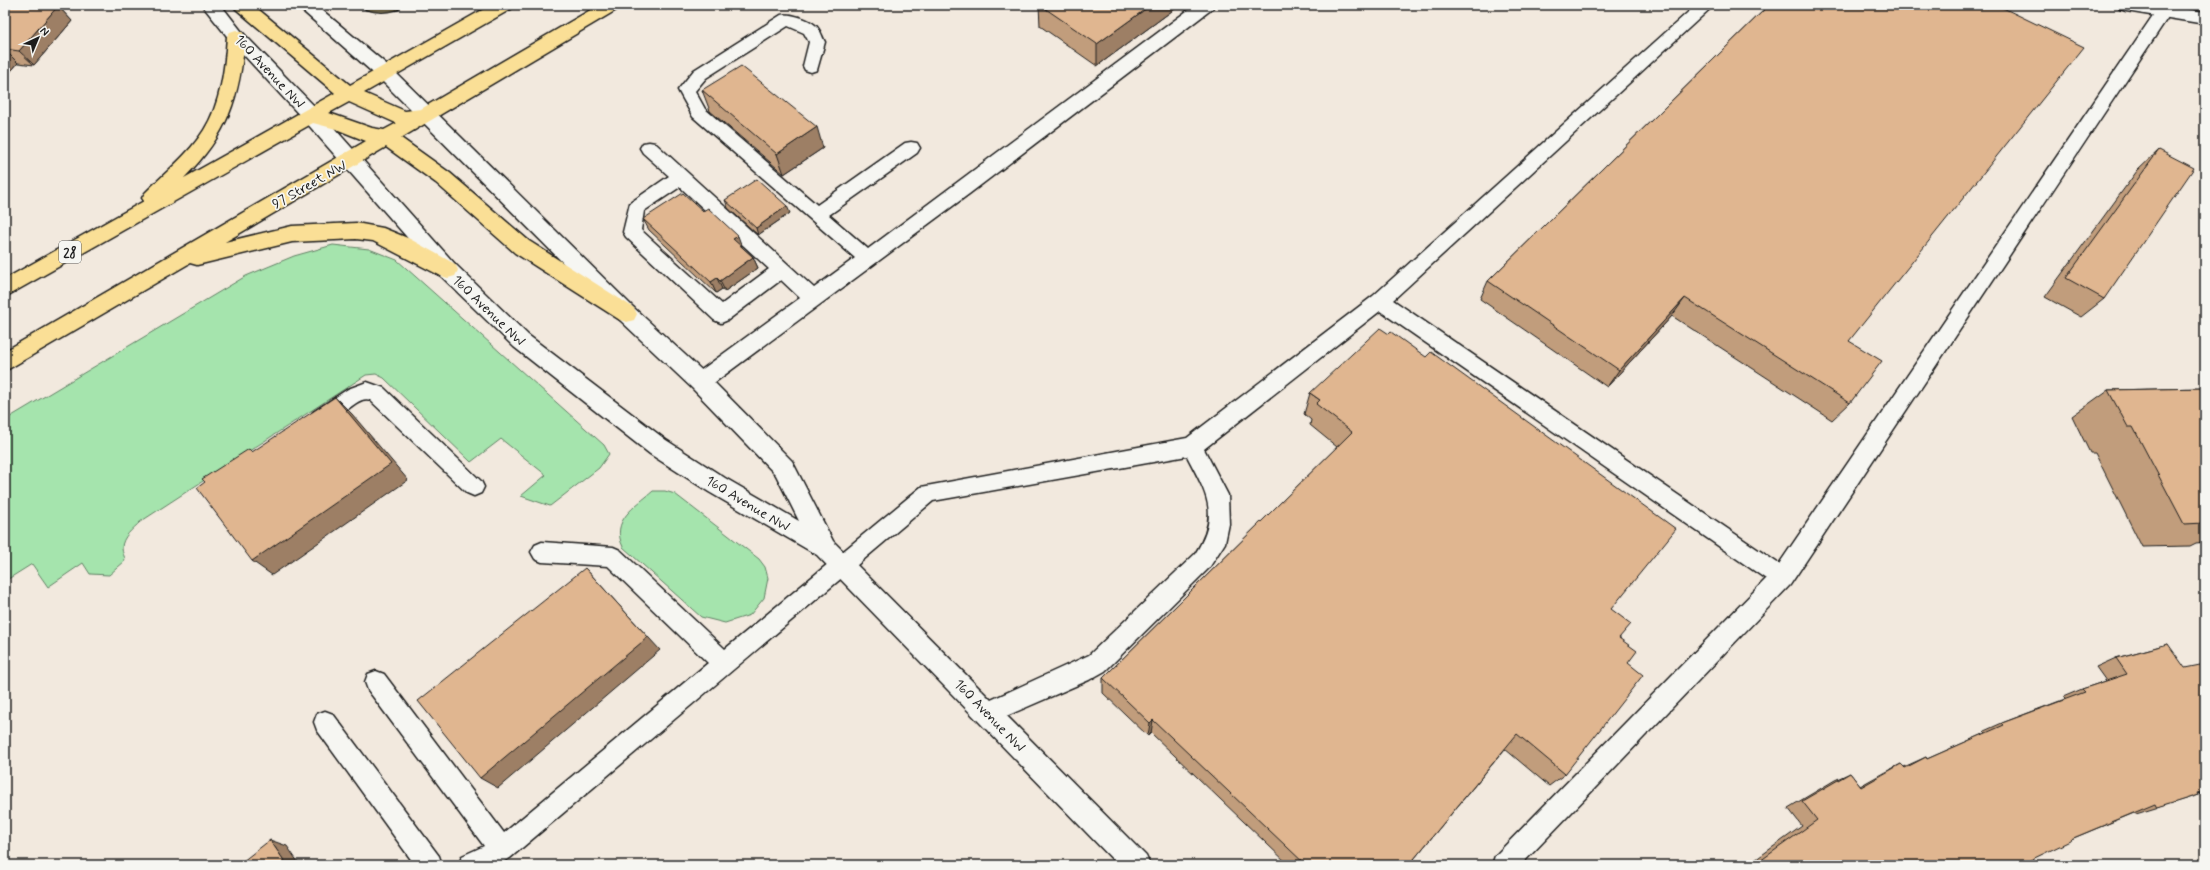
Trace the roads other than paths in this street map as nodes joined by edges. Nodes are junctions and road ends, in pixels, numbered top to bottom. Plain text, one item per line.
1 (211, 5) edge
2 (242, 5) edge
3 (305, 5) edge
4 (372, 5) edge
5 (392, 5) edge
6 (505, 5) edge
7 (612, 5) edge
8 (1206, 5) edge
9 (1706, 5) edge
10 (2126, 5) edge
11 (2164, 8) edge
12 (2205, 18) edge
13 (236, 36) junction
14 (811, 66) dead end
15 (385, 73) junction
16 (349, 94) junction
17 (427, 115) junction
18 (312, 116) junction
19 (387, 138) junction
20 (649, 148) dead end
21 (911, 148) dead end
22 (350, 160) junction
23 (681, 177) junction
24 (818, 214) junction
25 (135, 216) junction
26 (868, 259) junction
27 (175, 263) junction
28 (448, 270) junction
29 (781, 270) junction
30 (5, 289) edge
31 (813, 299) junction
32 (1380, 301) junction
33 (627, 314) junction
34 (5, 362) edge
35 (700, 382) junction
36 (301, 430) edge
37 (1192, 446) junction
38 (474, 487) dead end
39 (825, 548) junction
40 (542, 552) dead end
41 (843, 565) junction
42 (1782, 578) junction
43 (724, 663) junction
44 (376, 682) dead end
45 (988, 713) junction
46 (325, 722) dead end
47 (502, 850) junction
48 (430, 865) edge
49 (471, 865) edge
50 (1137, 865) edge
51 (1504, 865) edge

1 - 13 street, 160 Avenue NW
2 - 16 main road
3 - 15 street, 160 Avenue NW
4 - 5 main road
6 - 15 main road
7 - 17 main road, 97 Street NW
8 - 26 lane
9 - 32 lane
10 - 11 street
11 - 12 street
11 - 42 lane
13 - 18 street, 160 Avenue NW
13 - 25 main road
14 - 24 lane
15 - 16 main road
15 - 17 street, 160 Avenue NW
16 - 17 main road
16 - 18 main road
17 - 19 main road, 97 Street NW
17 - 33 street, 160 Avenue NW
18 - 19 main road
18 - 22 street, 160 Avenue NW
18 - 25 main road
19 - 22 main road, 97 Street NW
19 - 33 main road
20 - 23 lane
21 - 24 lane
22 - 27 main road, 97 Street NW
22 - 28 street, 160 Avenue NW
23 - 29 lane
23 - 29 lane
24 - 26 lane
25 - 30 main road, 28
26 - 31 lane
27 - 28 main road
27 - 34 main road, 97 Street NW
28 - 39 street, 160 Avenue NW
29 - 31 lane
31 - 35 lane
32 - 37 lane
32 - 42 lane
33 - 35 street, 160 Avenue NW
35 - 39 street, 160 Avenue NW
36 - 38 lane
37 - 41 lane
37 - 45 lane
39 - 41 street, 160 Avenue NW
40 - 43 lane
41 - 43 lane
41 - 45 street, 160 Avenue NW
42 - 51 lane
43 - 47 lane
44 - 47 lane
45 - 50 street, 160 Avenue NW
46 - 48 lane
47 - 49 lane

